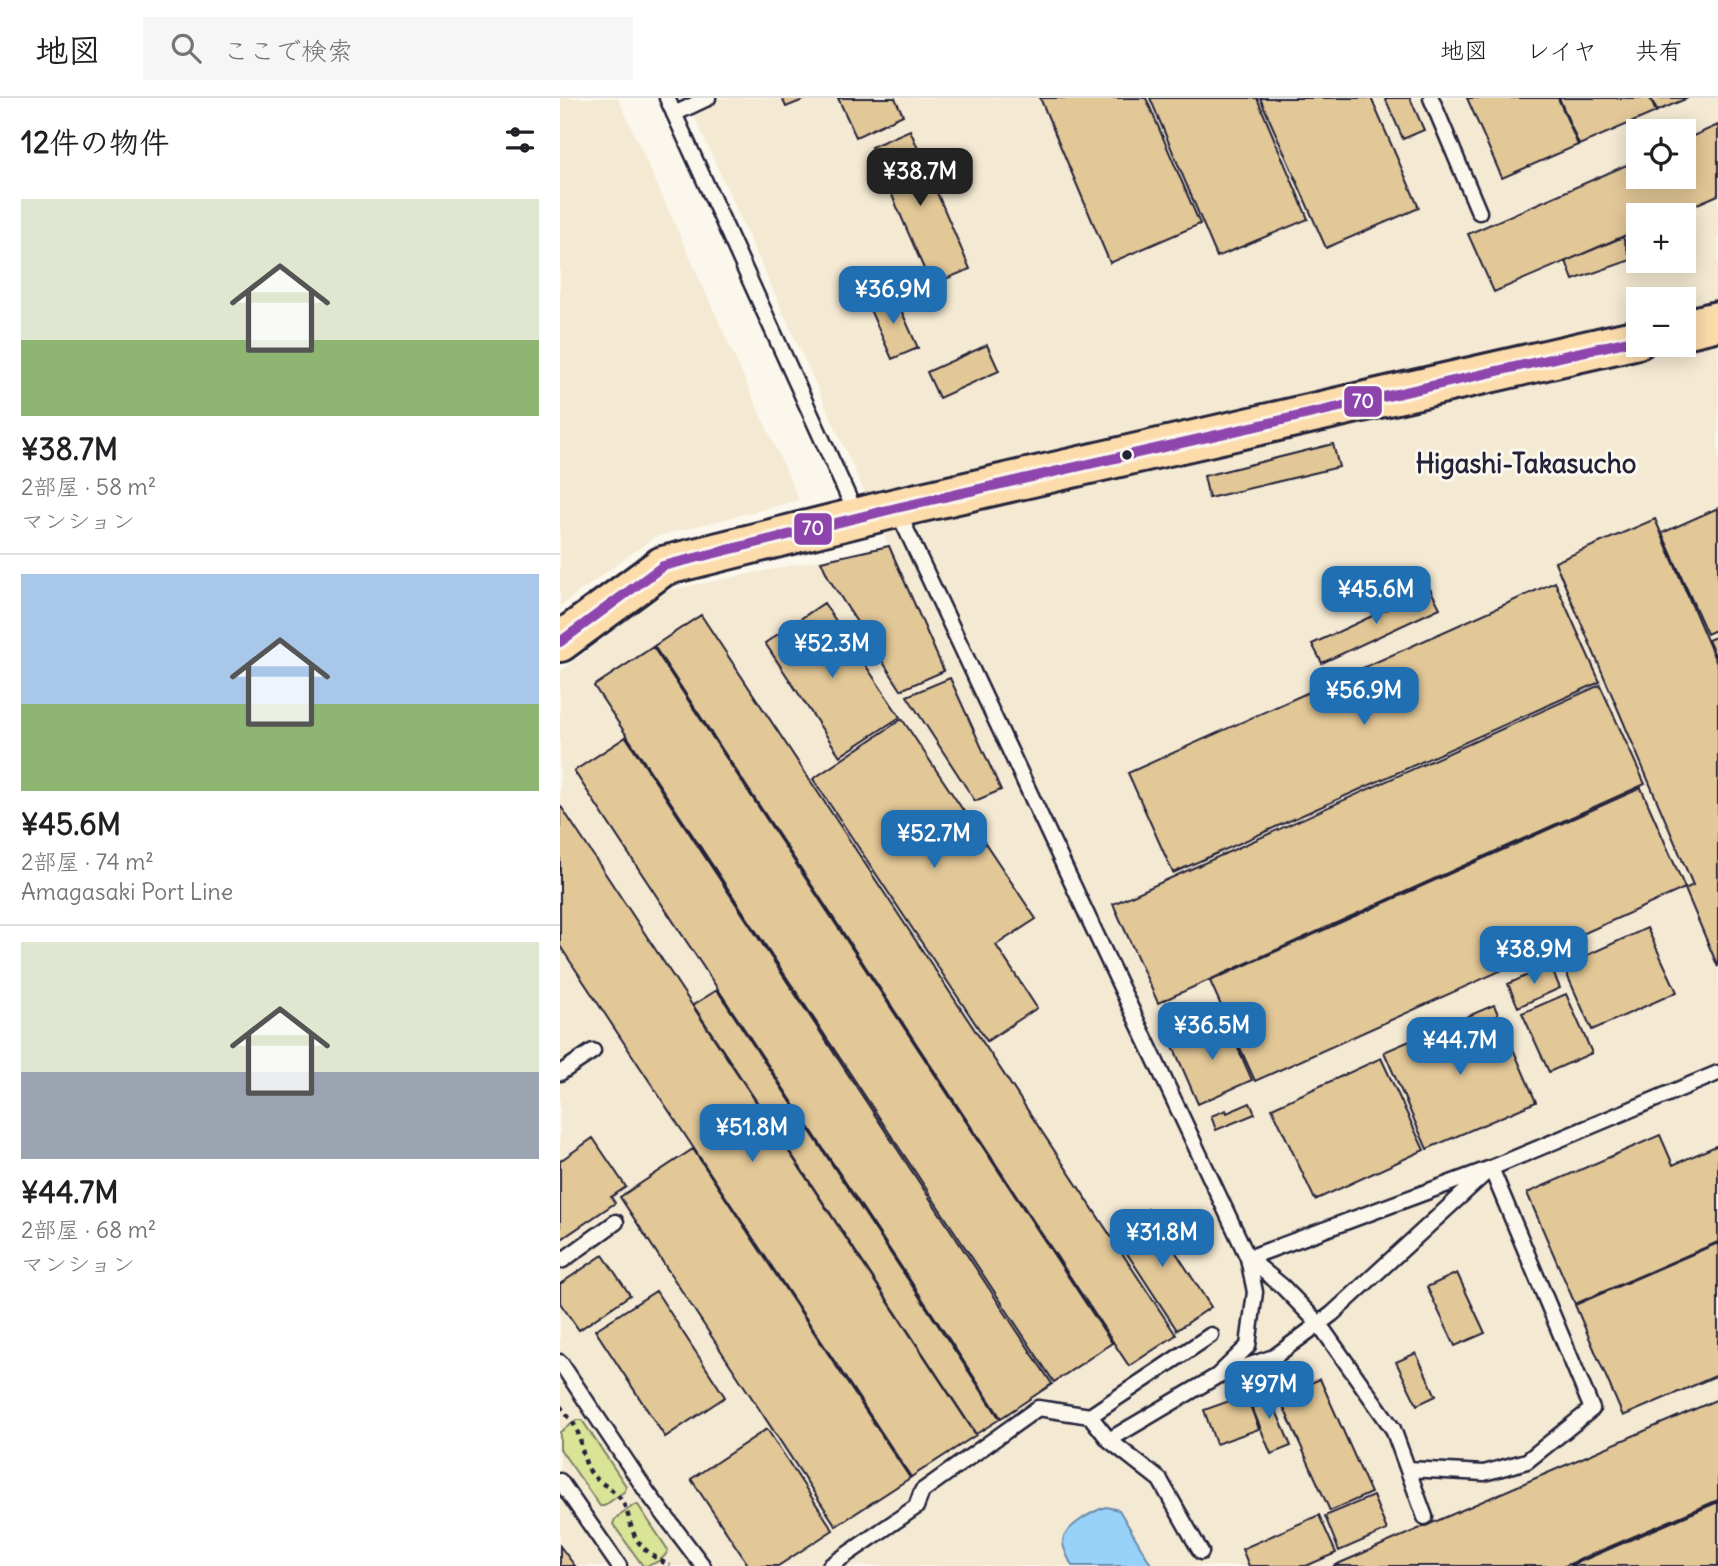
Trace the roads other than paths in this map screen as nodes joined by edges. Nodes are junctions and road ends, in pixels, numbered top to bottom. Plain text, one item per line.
1 (667, 98) edge
2 (708, 98) edge
3 (1431, 98) edge
4 (674, 114) junction
5 (1479, 212) dead end
6 (1718, 321) edge
7 (1696, 326) edge
8 (1626, 342) edge
9 (896, 508) junction
10 (858, 517) junction
11 (560, 642) edge
12 (593, 1051) dead end
13 (560, 1073) edge
14 (1718, 1073) edge
15 (1491, 1168) junction
16 (616, 1222) dead end
17 (1248, 1258) junction
18 (560, 1261) edge
19 (1318, 1324) junction
20 (1211, 1335) dead end
21 (560, 1362) edge
22 (1217, 1376) junction
23 (1090, 1416) junction
24 (1109, 1440) junction
25 (1408, 1469) junction
26 (560, 1481) edge
27 (1425, 1517) dead end
28 (1201, 1552) dead end
29 (698, 1564) edge
30 (619, 1566) edge
31 (830, 1566) edge

1 - 4 lane
2 - 4 lane
3 - 5 lane
4 - 10 lane
6 - 7 main road
8 - 9 main road
9 - 10 main road
9 - 17 lane
10 - 11 main road
12 - 13 lane
14 - 15 lane
15 - 17 lane
15 - 19 lane
15 - 25 lane
16 - 18 lane
17 - 19 lane
17 - 22 lane
19 - 22 lane
19 - 25 lane
20 - 23 lane
21 - 29 lane
22 - 24 lane
23 - 24 lane
23 - 31 lane
24 - 28 lane
25 - 27 lane
26 - 30 lane

